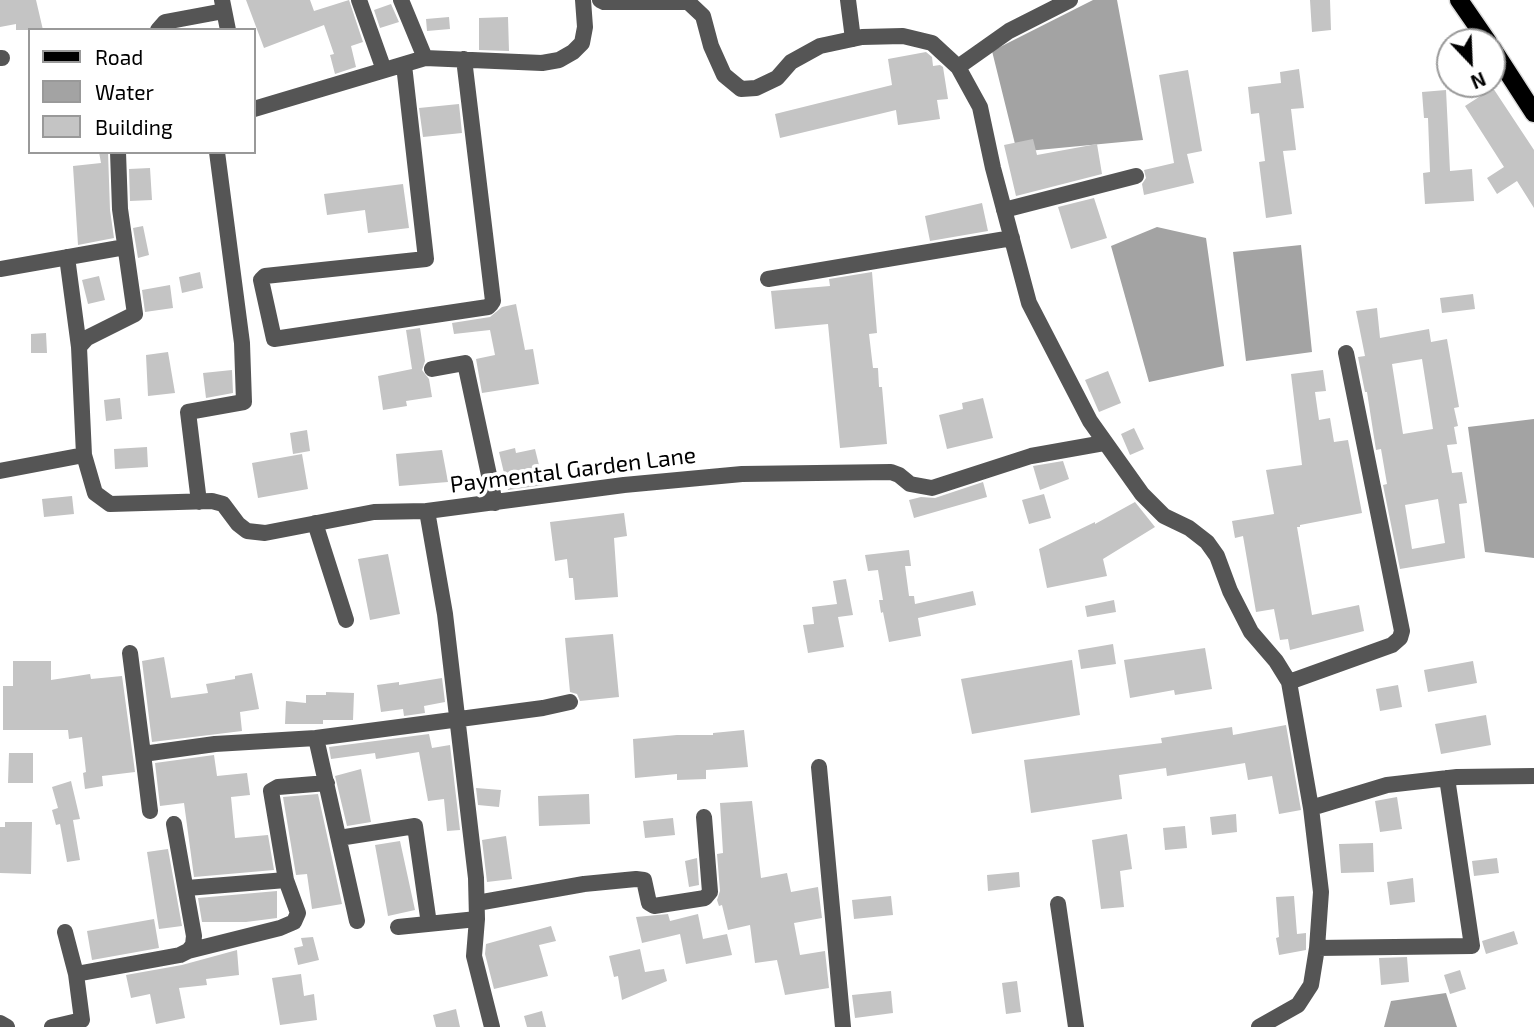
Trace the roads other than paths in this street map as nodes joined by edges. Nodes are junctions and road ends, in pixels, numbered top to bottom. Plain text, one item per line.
1 (359, 0) edge
2 (401, 0) edge
3 (583, 0) edge
4 (600, 0) edge
5 (848, 0) edge
6 (1070, 0) edge
7 (1459, 0) edge
8 (223, 6) edge
9 (160, 28) edge
10 (228, 28) edge
11 (1478, 28) edge
12 (853, 39) junction
13 (425, 58) junction
14 (464, 59) junction
15 (404, 65) junction
16 (957, 67) junction
17 (1506, 70) edge
18 (384, 71) junction
19 (256, 108) edge
20 (1534, 113) edge
21 (118, 154) edge
22 (217, 154) edge
23 (1136, 176) dead end
24 (1004, 210) junction
25 (1012, 239) junction
26 (125, 247) junction
27 (67, 257) junction
28 (0, 269) edge
29 (768, 279) dead end
30 (79, 347) junction
31 (1346, 353) dead end
32 (432, 369) dead end
33 (1104, 443) junction
34 (84, 455) junction
35 (0, 471) edge
36 (199, 502) junction
37 (495, 503) junction
38 (427, 511) junction
39 (315, 523) junction
40 (346, 620) dead end
41 (130, 653) dead end
42 (1289, 682) junction
43 (570, 702) dead end
44 (456, 718) junction
45 (316, 738) junction
46 (143, 754) junction
47 (819, 767) dead end
48 (1534, 776) edge
49 (1447, 778) junction
50 (327, 783) junction
51 (1311, 808) junction
52 (150, 811) dead end
53 (704, 817) dead end
54 (174, 824) dead end
55 (340, 838) junction
56 (286, 880) junction
57 (187, 888) junction
58 (1058, 904) dead end
59 (477, 911) junction
60 (357, 921) dead end
61 (429, 924) junction
62 (398, 927) dead end
63 (65, 932) dead end
64 (1317, 948) junction
65 (188, 951) junction
66 (76, 974) junction
67 (0, 1023) edge
68 (7, 1027) edge
69 (52, 1027) edge
70 (492, 1027) edge
71 (843, 1027) edge
72 (1076, 1027) edge
73 (1259, 1027) edge

1 - 18 street
2 - 13 street
3 - 14 street
4 - 12 street
5 - 12 street
6 - 16 street
7 - 11 main road
8 - 9 street
8 - 10 street
12 - 16 street
13 - 14 street
13 - 15 street
14 - 15 street
15 - 18 street
16 - 24 street
17 - 20 main road
18 - 19 street
21 - 26 street
22 - 36 street
23 - 24 street
24 - 25 street
25 - 29 street
25 - 33 street
26 - 27 street
26 - 30 street
27 - 28 street
27 - 30 street, Paymental Garden Lane
30 - 34 street, Paymental Garden Lane
31 - 42 street
32 - 37 street
33 - 37 street, Paymental Garden Lane
33 - 42 street
34 - 35 street
34 - 36 street, Paymental Garden Lane
36 - 39 street, Paymental Garden Lane
37 - 38 street, Paymental Garden Lane
38 - 39 street, Paymental Garden Lane
38 - 44 street
39 - 40 street
41 - 46 street
42 - 51 street
43 - 44 street
44 - 45 street
44 - 59 street
45 - 46 street
45 - 50 street
46 - 52 street
47 - 71 street
48 - 49 street
49 - 51 street
49 - 64 street
50 - 55 street
50 - 56 street
51 - 64 street
53 - 59 street
54 - 57 street
55 - 60 street
55 - 61 street
56 - 57 street
56 - 65 street
57 - 65 street
58 - 72 street
59 - 61 street
59 - 70 street
61 - 62 street
63 - 66 street
64 - 73 street
65 - 66 street
66 - 69 street
67 - 68 street

